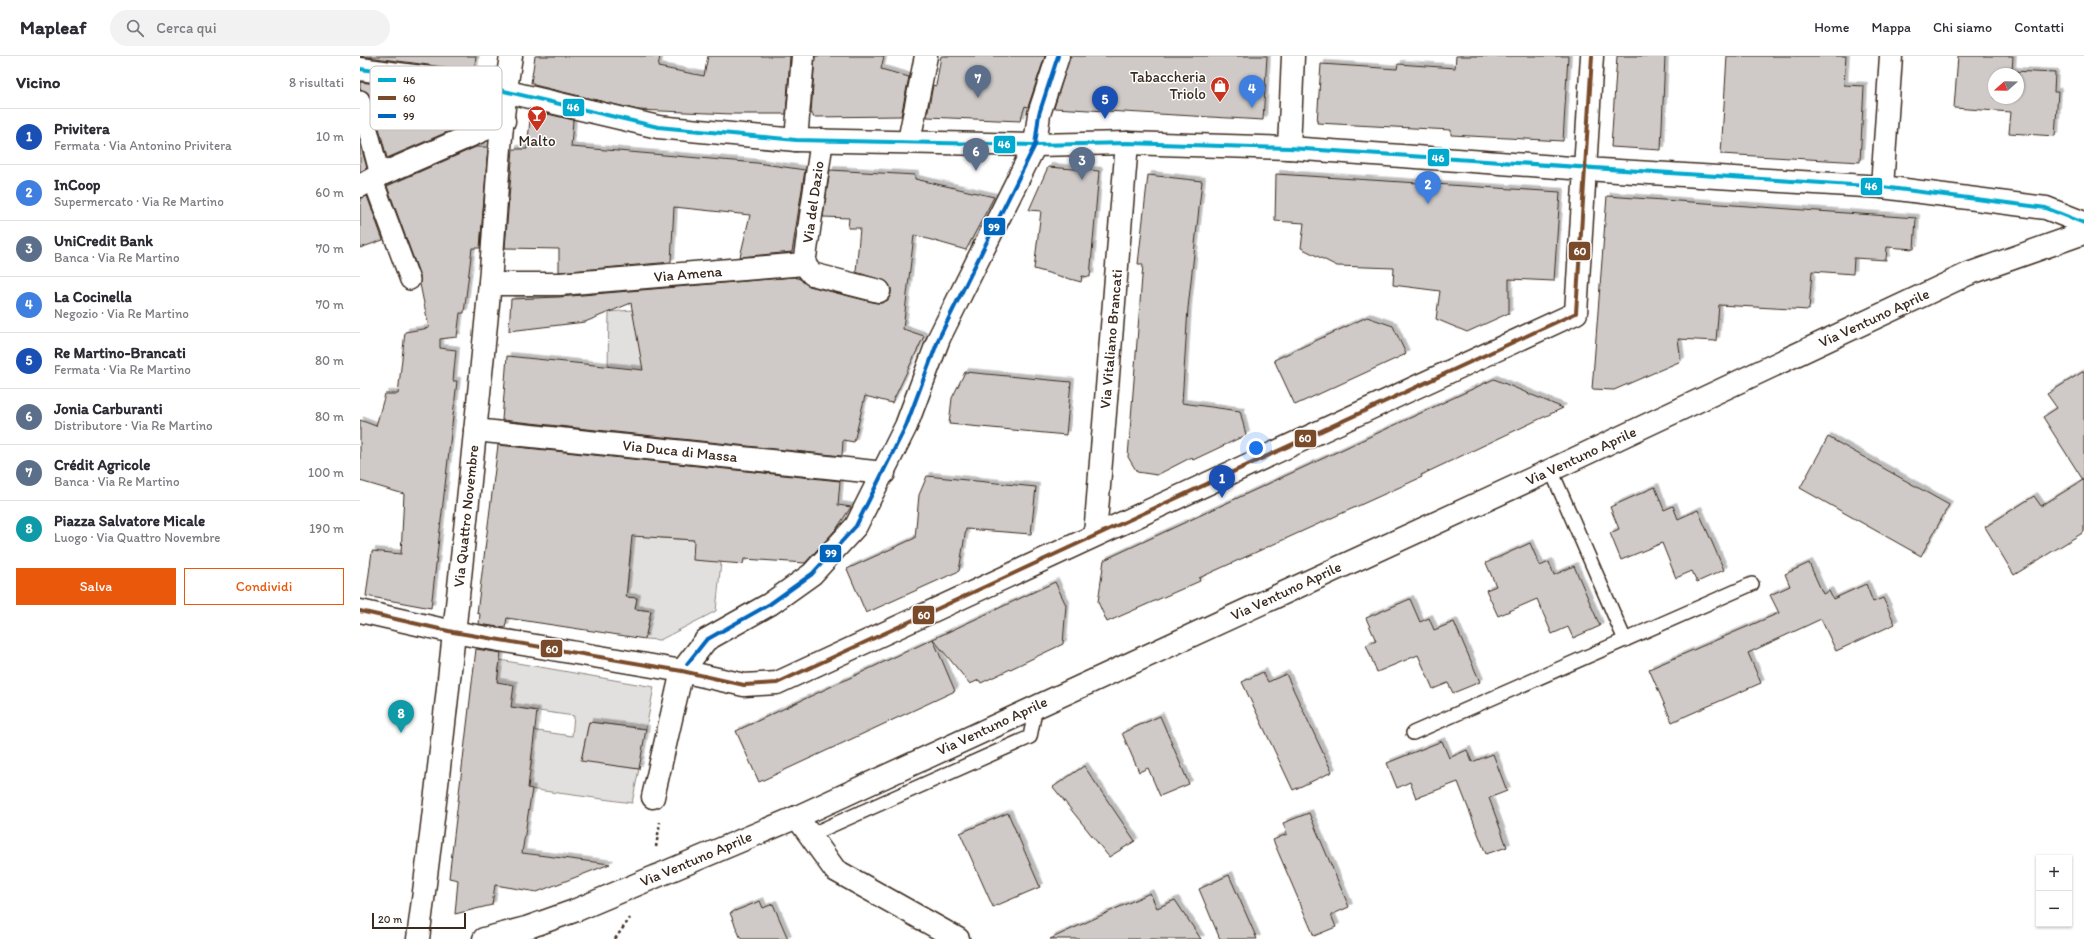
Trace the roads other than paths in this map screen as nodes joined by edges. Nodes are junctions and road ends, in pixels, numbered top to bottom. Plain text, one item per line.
1 (511, 56) edge
2 (803, 56) edge
3 (926, 56) edge
4 (1058, 56) edge
5 (1293, 56) edge
6 (1592, 56) edge
7 (1890, 56) edge
8 (360, 69) edge
9 (370, 70) edge
10 (502, 90) edge
11 (505, 91) junction
12 (360, 100) edge
13 (504, 121) joint
14 (484, 130) edge
15 (796, 140) junction
16 (822, 140) junction
17 (909, 141) junction
18 (1127, 143) junction
19 (1036, 145) junction
20 (1289, 148) junction
21 (1585, 169) junction
22 (371, 180) edge
23 (1882, 187) junction
24 (2084, 223) edge
25 (2084, 234) edge
26 (804, 264) junction
27 (410, 280) dead end
28 (490, 284) junction
29 (879, 291) dead end
30 (475, 430) junction
31 (1551, 470) junction
32 (884, 473) junction
33 (1095, 535) junction
34 (1752, 584) dead end
35 (360, 611) edge
36 (453, 632) junction
37 (1625, 640) junction
38 (682, 671) junction
39 (1036, 706) junction
40 (1413, 733) dead end
41 (653, 797) dead end
42 (797, 817) junction
43 (810, 835) junction
44 (418, 939) edge
45 (484, 939) edge
46 (958, 939) edge

1 - 11 street, Via Quattro Novembre
2 - 15 street
3 - 17 street
4 - 19 street
5 - 20 street
6 - 21 street
7 - 23 street
8 - 9 street
10 - 11 street
11 - 13 street, Via Quattro Novembre
11 - 15 street
12 - 22 street
13 - 28 street, Via Quattro Novembre
14 - 22 street
15 - 16 street
16 - 17 street
16 - 26 street, Via del Dazio
17 - 19 street
18 - 19 street
18 - 20 street
18 - 33 street, Via Vitaliano Brancati
19 - 32 street
20 - 21 street
21 - 23 street
21 - 33 street
22 - 27 street
23 - 24 street
25 - 31 street, Via Ventuno Aprile
26 - 28 street, Via Amena
26 - 29 street
28 - 30 street, Via Quattro Novembre
30 - 32 street, Via Duca di Massa
30 - 36 street, Via Quattro Novembre
31 - 37 lane
31 - 39 street, Via Ventuno Aprile
32 - 38 street
33 - 38 street
34 - 37 lane
35 - 36 street
36 - 38 street
36 - 44 street, Via Quattro Novembre
37 - 40 lane
38 - 41 street
39 - 42 street, Via Ventuno Aprile
39 - 43 lane
42 - 43 street
42 - 45 street, Via Ventuno Aprile
43 - 46 street

